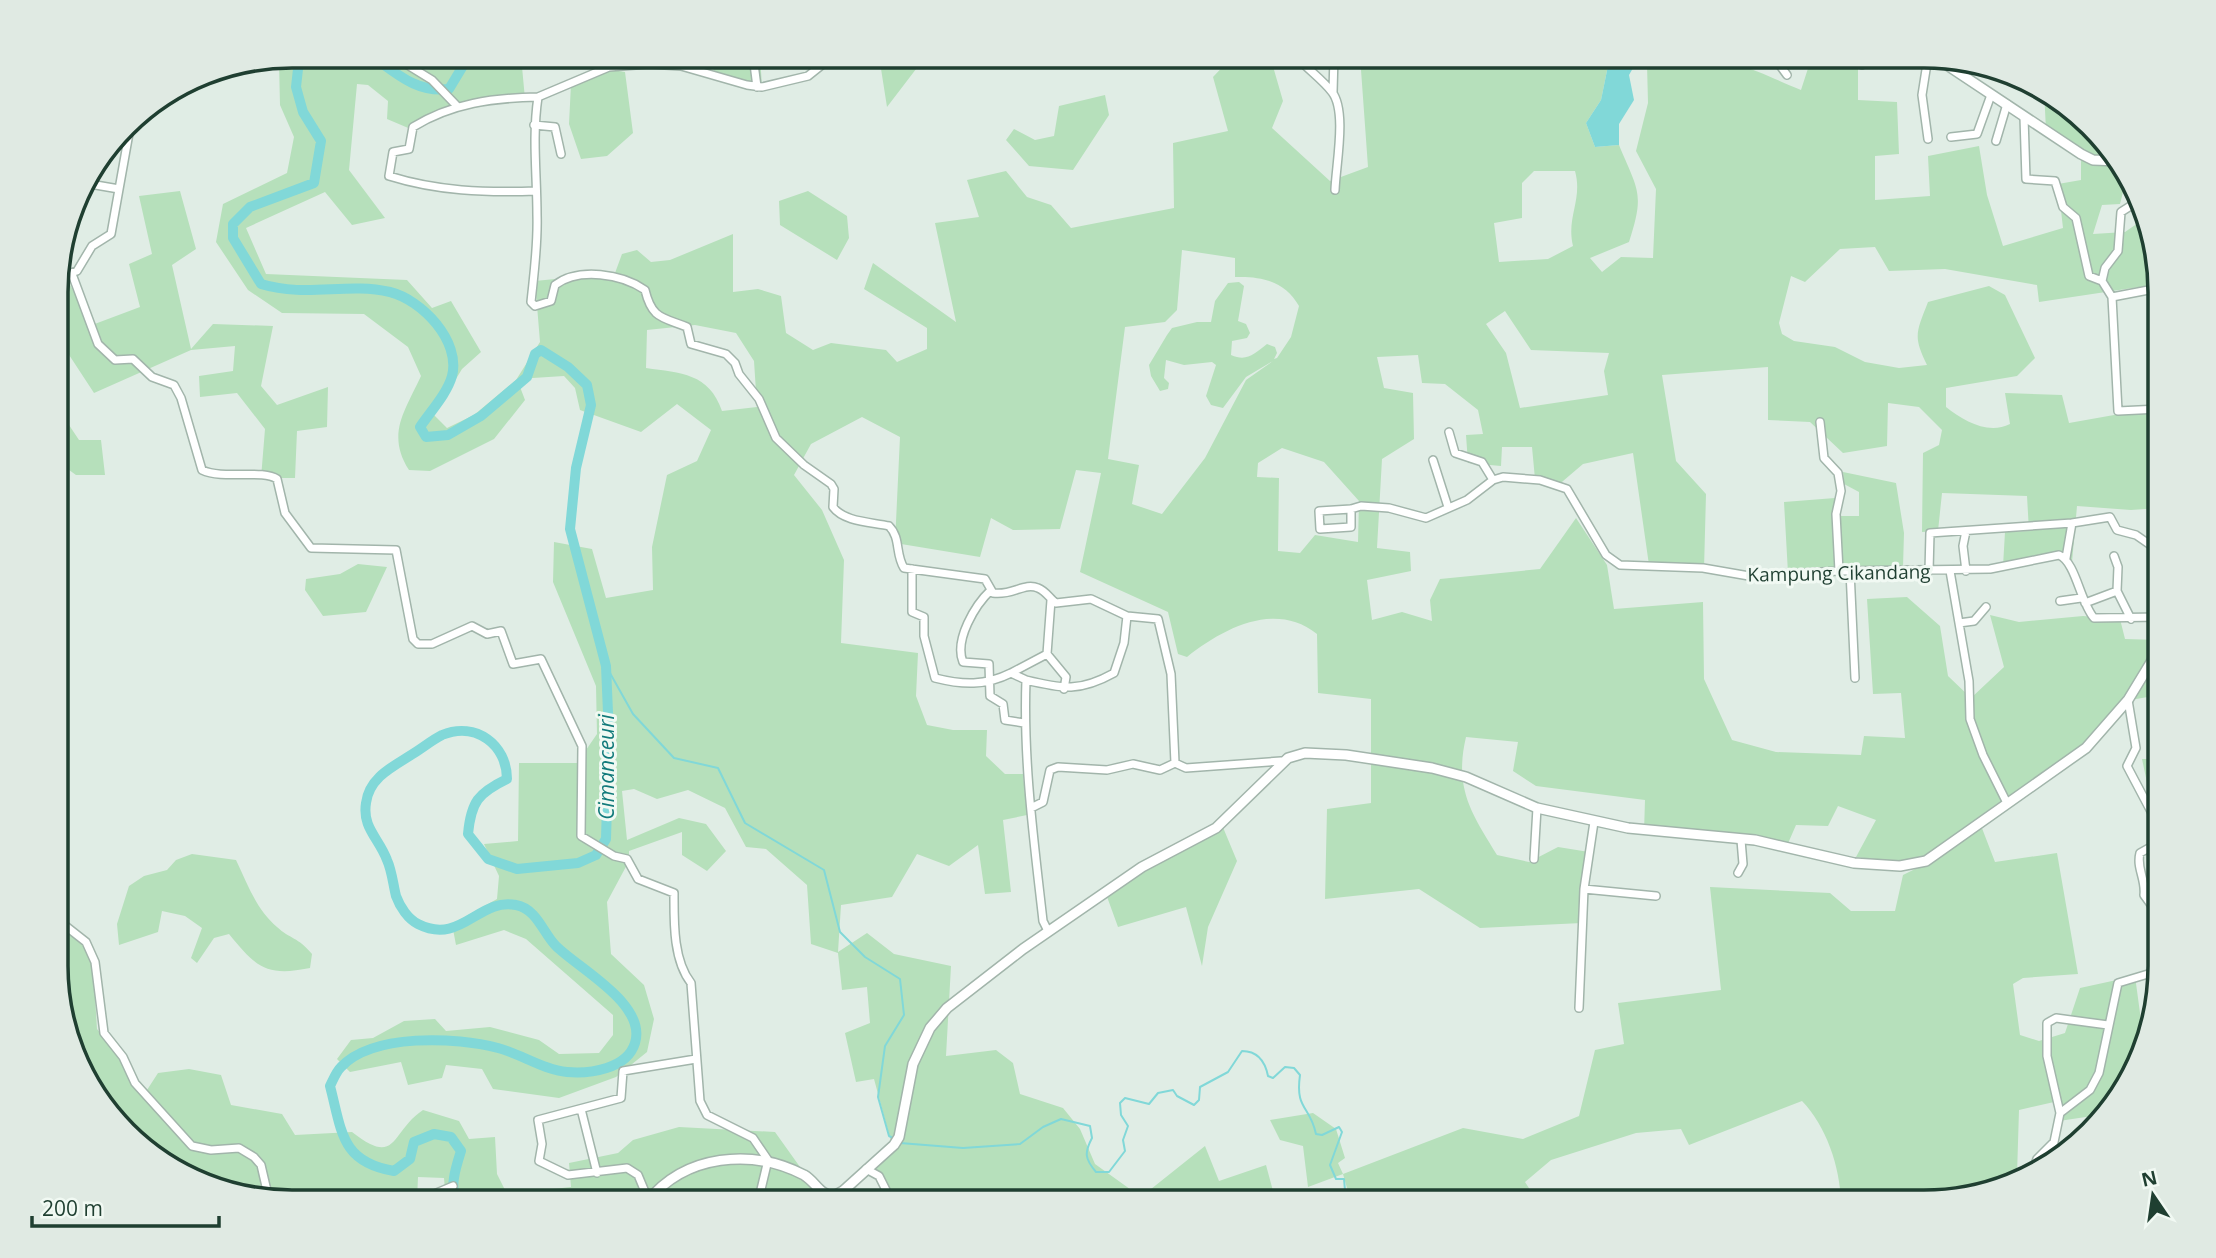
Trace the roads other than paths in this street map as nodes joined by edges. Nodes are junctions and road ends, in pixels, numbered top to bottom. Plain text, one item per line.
1 (1308, 68) edge
2 (1333, 68) edge
3 (1782, 68) edge
4 (1926, 68) edge
5 (414, 69) edge
6 (605, 69) edge
7 (691, 69) edge
8 (755, 69) edge
9 (817, 69) edge
10 (1955, 70) edge
11 (1787, 75) dead end
12 (757, 87) junction
13 (1332, 92) junction
14 (1992, 95) junction
15 (538, 97) junction
16 (2007, 104) junction
17 (456, 105) junction
18 (2024, 117) junction
19 (534, 125) junction
20 (1951, 137) dead end
21 (1928, 139) dead end
22 (128, 141) edge
23 (1996, 141) dead end
24 (561, 155) dead end
25 (2104, 160) edge
26 (96, 185) edge
27 (120, 189) junction
28 (1335, 190) dead end
29 (536, 191) junction
30 (2130, 206) edge
31 (72, 274) joint
32 (2102, 281) junction
33 (2147, 290) edge
34 (2112, 297) junction
35 (2147, 410) edge
36 (1820, 422) dead end
37 (1449, 432) dead end
38 (1433, 460) dead end
39 (1493, 480) junction
40 (1448, 507) junction
41 (1351, 509) junction
42 (2072, 523) junction
43 (1966, 531) junction
44 (2147, 542) edge
45 (2115, 556) dead end
46 (2066, 558) junction
47 (912, 569) junction
48 (1966, 570) junction
49 (1839, 571) junction
50 (1850, 571) junction
51 (1929, 571) junction
52 (1950, 571) junction
53 (991, 590) junction
54 (2117, 591) junction
55 (1051, 600) junction
56 (2060, 601) dead end
57 (2083, 601) junction
58 (1986, 607) dead end
59 (1127, 616) junction
60 (2147, 617) edge
61 (2131, 618) junction
62 (1958, 623) junction
63 (1047, 654) junction
64 (2147, 670) edge
65 (1011, 673) junction
66 (1855, 678) dead end
67 (1026, 680) junction
68 (991, 683) junction
69 (1064, 689) junction
70 (2128, 700) junction
71 (1024, 723) junction
72 (1281, 761) junction
73 (1175, 763) junction
74 (2147, 799) edge
75 (2007, 803) junction
76 (1031, 808) junction
77 (1537, 808) junction
78 (1594, 822) junction
79 (1741, 840) junction
80 (2147, 849) edge
81 (1534, 859) dead end
82 (1738, 873) dead end
83 (1584, 889) junction
84 (1656, 896) dead end
85 (2147, 898) edge
86 (68, 928) edge
87 (1048, 931) junction
88 (2147, 974) edge
89 (1579, 1008) dead end
90 (2108, 1025) junction
91 (696, 1059) junction
92 (581, 1109) junction
93 (2060, 1114) junction
94 (2038, 1158) edge
95 (768, 1160) junction
96 (866, 1169) junction
97 (597, 1173) junction
98 (453, 1186) dead end
99 (266, 1188) edge
100 (444, 1190) edge
101 (644, 1190) edge
102 (662, 1190) edge
103 (761, 1190) edge
104 (822, 1190) edge
105 (844, 1190) edge
106 (886, 1190) edge

1 - 13 street
2 - 13 street
3 - 11 street
4 - 21 street
5 - 17 street
6 - 15 street
7 - 12 street
8 - 12 street
9 - 12 street
10 - 14 street
13 - 28 street
14 - 16 street
14 - 20 street
15 - 17 street
15 - 19 street
16 - 18 street
16 - 23 street
17 - 29 street
18 - 25 street
18 - 32 street
19 - 24 street
19 - 29 street
22 - 27 street
26 - 27 street
27 - 31 street
29 - 47 street
30 - 32 street
31 - 91 street
32 - 34 street
33 - 34 street
34 - 35 street
36 - 49 street
37 - 39 street
38 - 40 street
39 - 40 street
39 - 49 street, Kampung Cikandang
40 - 41 street
41 - 41 street
42 - 43 street
42 - 44 street
42 - 46 street
43 - 48 street
43 - 51 street
45 - 54 street
46 - 48 street, Kampung Cikandang
46 - 57 street
47 - 53 street
47 - 68 street
48 - 52 street, Kampung Cikandang
49 - 50 street, Kampung Cikandang
50 - 51 street, Kampung Cikandang
50 - 66 street
51 - 52 street, Kampung Cikandang
52 - 62 street
53 - 55 street
53 - 68 street
54 - 57 street
54 - 61 street
55 - 59 street
55 - 63 street
56 - 57 street
57 - 61 street
58 - 62 street
59 - 69 street
59 - 73 street
60 - 61 street
62 - 75 street
63 - 65 street
63 - 69 street
64 - 70 street
65 - 67 street
65 - 68 street
67 - 69 street
67 - 71 street
68 - 71 street
70 - 74 street
70 - 75 street
71 - 76 street
72 - 73 street
72 - 77 street
72 - 87 street
73 - 76 street
75 - 79 street
76 - 87 street
77 - 78 street
77 - 81 street
78 - 79 street
78 - 83 street
79 - 82 street
80 - 85 street
83 - 84 street
83 - 89 street
86 - 99 street
87 - 96 street
88 - 90 street
90 - 93 street
90 - 93 street
91 - 92 street
91 - 95 street
92 - 97 street
92 - 97 street
93 - 94 street
95 - 102 street
95 - 103 street
95 - 104 street
96 - 105 street
96 - 106 street
97 - 101 street
98 - 100 street

